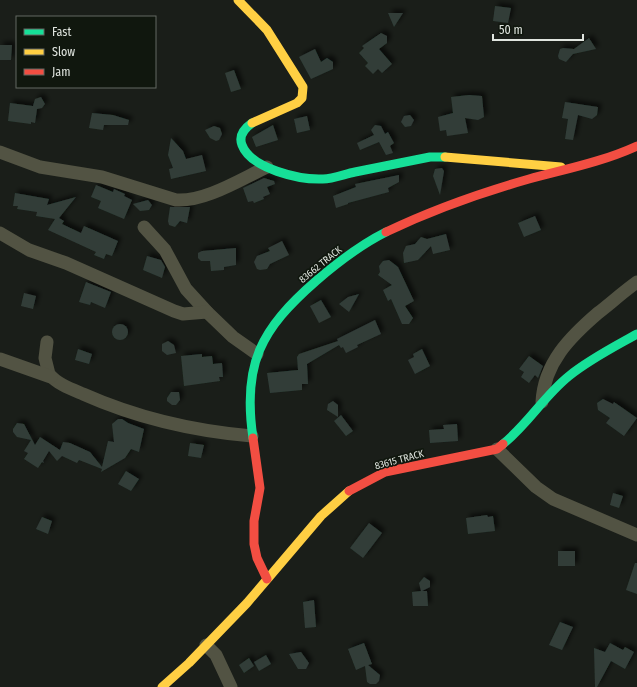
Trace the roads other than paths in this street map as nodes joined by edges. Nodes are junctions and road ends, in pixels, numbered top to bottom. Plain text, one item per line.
1 (238, 0) edge
2 (637, 146) edge
3 (0, 152) edge
4 (267, 167) junction
5 (572, 168) junction
6 (144, 227) dead end
7 (0, 233) edge
8 (637, 282) edge
9 (207, 312) junction
10 (637, 334) edge
11 (48, 342) dead end
12 (257, 354) junction
13 (0, 359) edge
14 (51, 378) junction
15 (542, 402) junction
16 (252, 436) junction
17 (497, 449) junction
18 (637, 535) edge
19 (267, 579) junction
20 (206, 645) junction
21 (162, 687) edge
22 (231, 687) edge

1 - 4 street
2 - 5 street, 83662 TRACK
3 - 4 street
4 - 5 street
5 - 12 street, 83662 TRACK
6 - 9 street
7 - 9 street
8 - 15 street
9 - 12 street
10 - 15 street, 83615 TRACK
11 - 14 street
12 - 16 street, 83662 TRACK
13 - 14 street
14 - 16 street
15 - 17 street, 83615 TRACK
16 - 19 street, 83662 TRACK
17 - 18 street
17 - 19 street, 83615 TRACK
19 - 20 street, 83615 TRACK
20 - 21 street, 83615 TRACK
20 - 22 street

